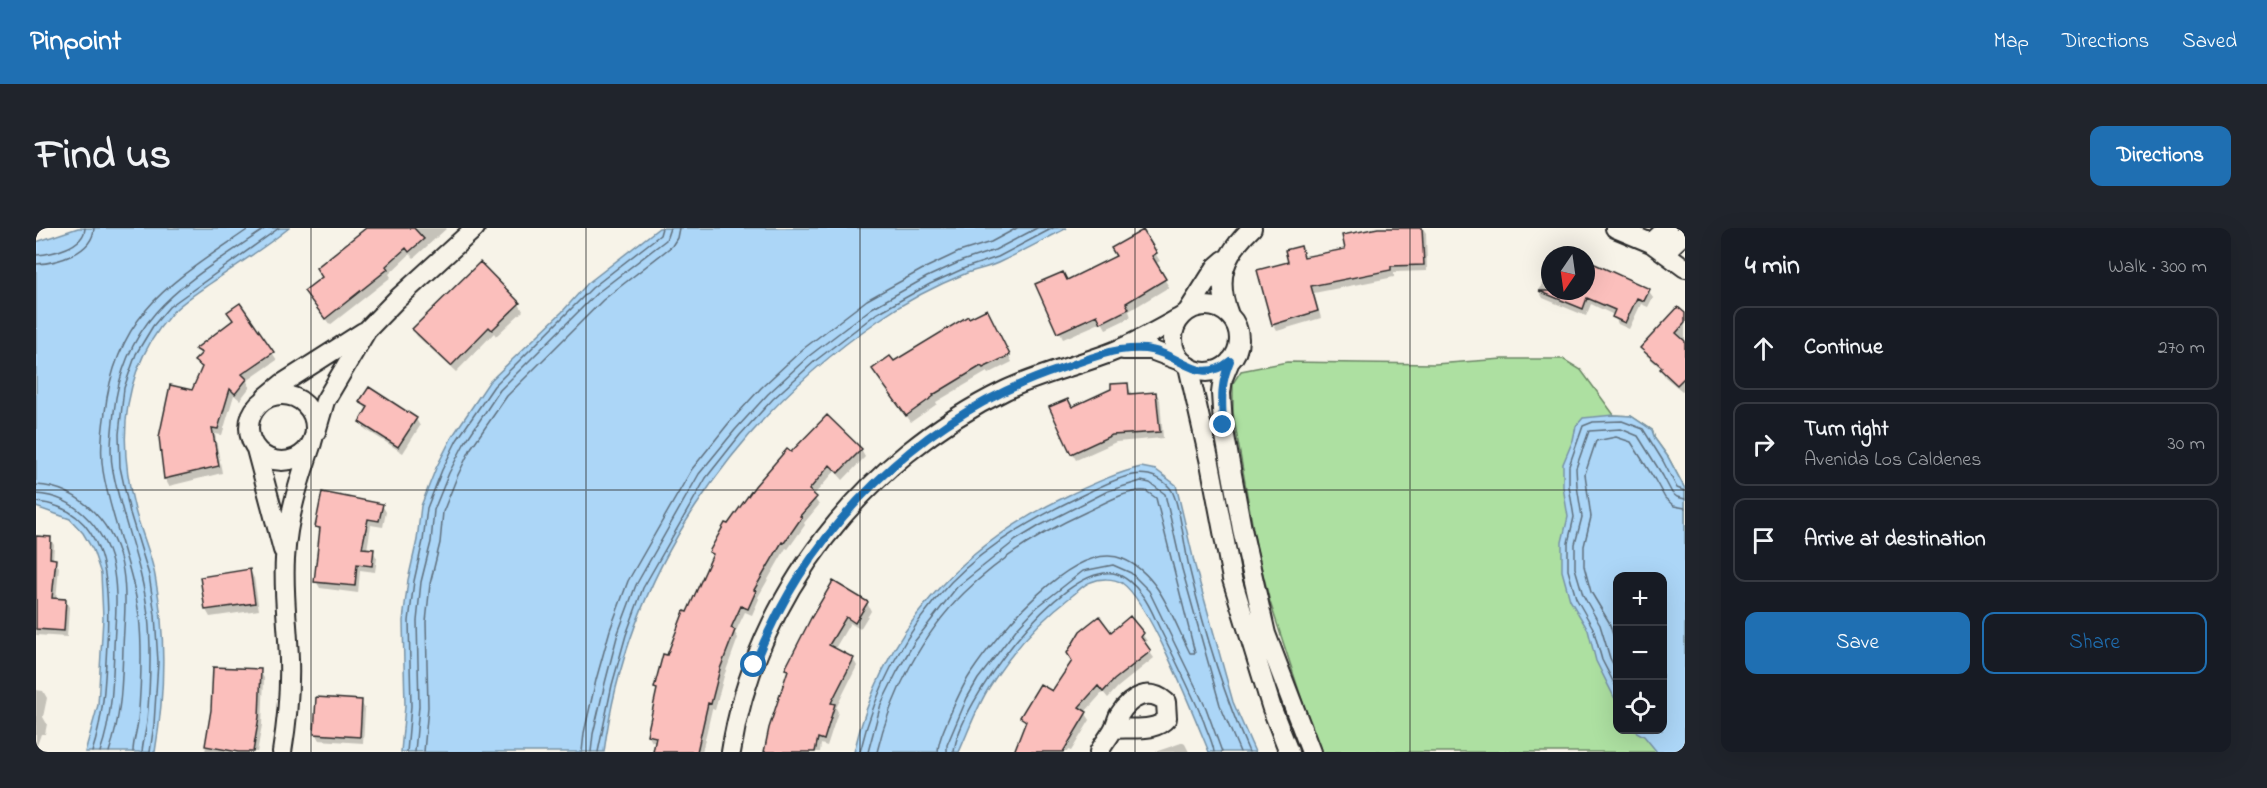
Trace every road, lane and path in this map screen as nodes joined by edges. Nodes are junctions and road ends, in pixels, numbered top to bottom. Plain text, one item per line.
1 (475, 228) edge
2 (1252, 228) edge
3 (1615, 228) edge
4 (1667, 228) edge
5 (1685, 233) edge
6 (1658, 248) junction
7 (1230, 254) junction
8 (1685, 268) edge
9 (1185, 314) junction
10 (1229, 315) junction
11 (367, 330) junction
12 (1118, 350) junction
13 (1230, 361) junction
14 (1185, 364) junction
15 (263, 400) junction
16 (314, 438) junction
17 (256, 449) junction
18 (285, 557) junction
19 (1114, 729) dead end
20 (282, 752) edge
21 (731, 752) edge
22 (1099, 752) edge
23 (1290, 752) edge
24 (1311, 752) edge

1 - 11 street
2 - 7 street
3 - 6 street
4 - 6 street
5 - 6 street
6 - 8 street
7 - 9 street
7 - 10 street
9 - 10 street
9 - 12 street
9 - 14 street
10 - 13 street
11 - 15 street
11 - 16 street
12 - 14 street
12 - 21 street
13 - 14 street
13 - 24 street
14 - 23 street
15 - 16 street
15 - 17 street
16 - 17 street
16 - 18 street
17 - 18 street
18 - 20 street
19 - 22 street

